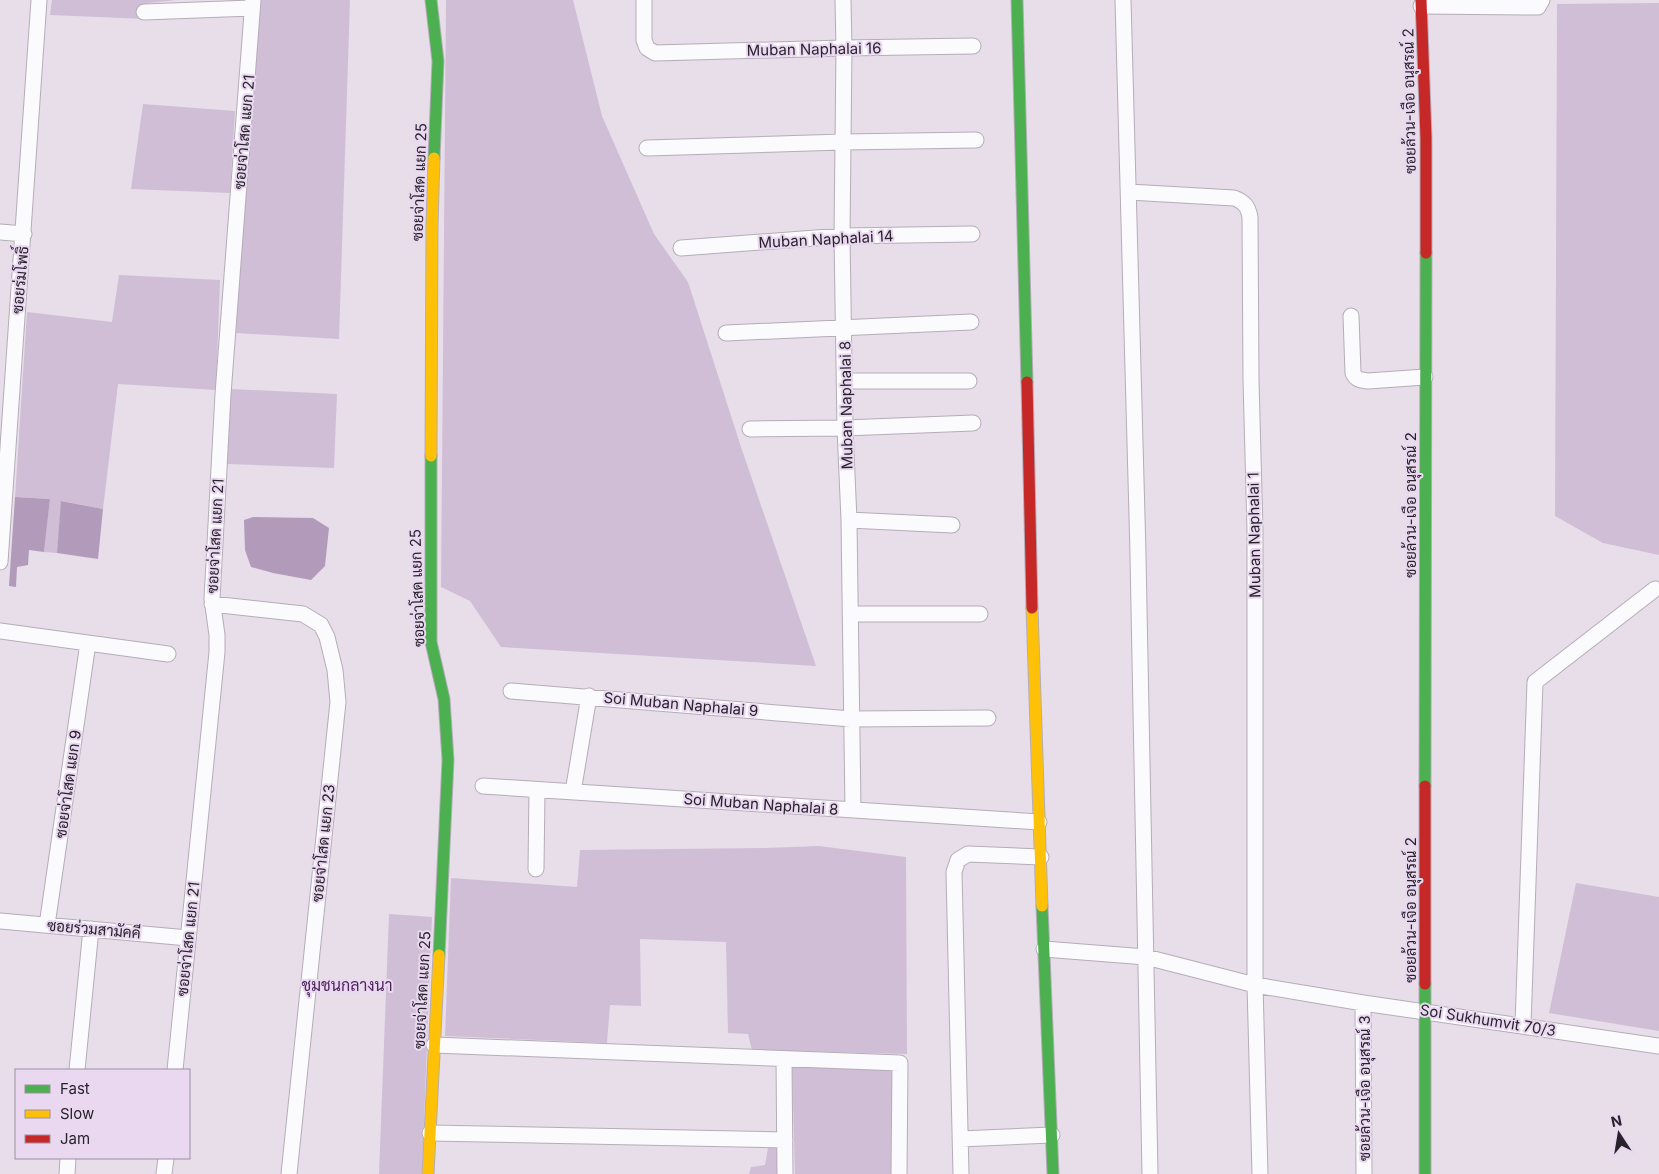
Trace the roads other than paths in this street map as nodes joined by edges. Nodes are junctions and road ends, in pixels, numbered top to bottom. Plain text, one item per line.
1 (39, 0) edge
2 (431, 0) edge
3 (644, 0) edge
4 (843, 0) edge
5 (1017, 0) edge
6 (1123, 0) edge
7 (1542, 0) edge
8 (1421, 3) edge
9 (253, 4) edge
10 (144, 12) dead end
11 (973, 46) dead end
12 (844, 48) junction
13 (976, 140) dead end
14 (843, 142) junction
15 (647, 148) dead end
16 (1129, 192) junction
17 (0, 232) edge
18 (24, 234) junction
19 (972, 234) dead end
20 (842, 236) junction
21 (681, 248) dead end
22 (1351, 316) dead end
23 (972, 322) dead end
24 (844, 328) junction
25 (726, 333) dead end
26 (1425, 377) junction
27 (844, 381) junction
28 (969, 381) dead end
29 (973, 423) dead end
30 (845, 428) junction
31 (750, 429) dead end
32 (849, 520) junction
33 (952, 525) dead end
34 (0, 561) edge
35 (1655, 589) dead end
36 (212, 604) junction
37 (850, 614) junction
38 (980, 614) dead end
39 (0, 631) edge
40 (88, 643) junction
41 (168, 654) dead end
42 (511, 691) dead end
43 (589, 696) junction
44 (988, 718) dead end
45 (851, 719) junction
46 (483, 786) dead end
47 (537, 790) junction
48 (573, 792) junction
49 (853, 810) junction
50 (1039, 822) junction
51 (1041, 857) junction
52 (536, 869) dead end
53 (0, 921) edge
54 (47, 925) junction
55 (91, 929) junction
56 (188, 938) junction
57 (1044, 949) junction
58 (1146, 958) junction
59 (1255, 985) junction
60 (1364, 1003) junction
61 (1425, 1010) junction
62 (1523, 1025) junction
63 (434, 1045) junction
64 (1659, 1046) edge
65 (784, 1059) junction
66 (77, 1069) edge
67 (175, 1069) edge
68 (430, 1133) junction
69 (1052, 1134) junction
70 (960, 1139) junction
71 (785, 1140) junction
72 (68, 1159) edge
73 (166, 1159) edge
74 (67, 1174) edge
75 (164, 1174) edge
76 (289, 1174) edge
77 (428, 1174) edge
78 (785, 1174) edge
79 (899, 1174) edge
80 (961, 1174) edge
81 (1053, 1174) edge
82 (1150, 1174) edge
83 (1260, 1174) edge
84 (1364, 1174) edge
85 (1425, 1174) edge

1 - 18 street, ซอยร่มโพธิ์
2 - 63 street, ซอยจ่าโสด แยก 25
3 - 12 street, Muban Naphalai 16
4 - 12 street, Muban Naphalai 8
5 - 50 street
6 - 16 street
7 - 8 street
8 - 26 street, ซอยล้วน-เจือ อนุสรณ์ 2
9 - 10 street
9 - 36 street, ซอยจ่าโสด แยก 21
11 - 12 street, Muban Naphalai 16
12 - 14 street, Muban Naphalai 8
13 - 14 street
14 - 15 street
14 - 20 street, Muban Naphalai 8
16 - 58 street
16 - 59 street, Muban Naphalai 1
17 - 18 street
18 - 34 street, ซอยร่มโพธิ์
19 - 20 street, Muban Naphalai 14
20 - 21 street, Muban Naphalai 14
20 - 24 street, Muban Naphalai 8
22 - 26 street
23 - 24 street
24 - 25 street
24 - 27 street, Muban Naphalai 8
26 - 61 street, ซอยล้วน-เจือ อนุสรณ์ 2
27 - 28 street
27 - 30 street, Muban Naphalai 8
29 - 30 street
30 - 31 street
30 - 32 street, Muban Naphalai 8
32 - 33 street
32 - 37 street, Muban Naphalai 8
35 - 62 street
36 - 56 street, ซอยจ่าโสด แยก 21
36 - 76 street, ซอยจ่าโสด แยก 23
37 - 38 street
37 - 45 street, Muban Naphalai 8
39 - 40 street
40 - 41 street
40 - 54 street, ซอยจ่าโสด แยก 9
42 - 43 street, Soi Muban Naphalai 9
43 - 45 street, Soi Muban Naphalai 9
43 - 48 street
44 - 45 street, Soi Muban Naphalai 9
45 - 49 street, Muban Naphalai 8
46 - 47 street, Soi Muban Naphalai 8
47 - 48 street, Soi Muban Naphalai 8
47 - 52 street
48 - 49 street, Soi Muban Naphalai 8
49 - 50 street, Soi Muban Naphalai 8
50 - 51 street
51 - 57 street
51 - 70 street
53 - 54 street, ซอยร่วมสามัคคี
54 - 55 street, ซอยร่วมสามัคคี
55 - 56 street, ซอยร่วมสามัคคี
55 - 66 street
56 - 67 street, ซอยจ่าโสด แยก 21
57 - 58 street, Soi Sukhumvit 70/3
57 - 69 street
58 - 59 street, Soi Sukhumvit 70/3
58 - 82 street
59 - 60 street, Soi Sukhumvit 70/3
59 - 83 street, Muban Naphalai 1
60 - 61 street, Soi Sukhumvit 70/3
60 - 84 street, ซอยล้วน-เจือ อนุสรณ์ 3
61 - 62 street, Soi Sukhumvit 70/3
61 - 85 street, ซอยล้วน-เจือ อนุสรณ์ 2
62 - 64 street, Soi Sukhumvit 70/3
63 - 65 street
63 - 68 street, ซอยจ่าโสด แยก 25
65 - 71 street
65 - 79 street
68 - 71 street
68 - 77 street, ซอยจ่าโสด แยก 25
69 - 70 street
69 - 81 street
70 - 80 street
71 - 78 street
72 - 74 street
73 - 75 street

